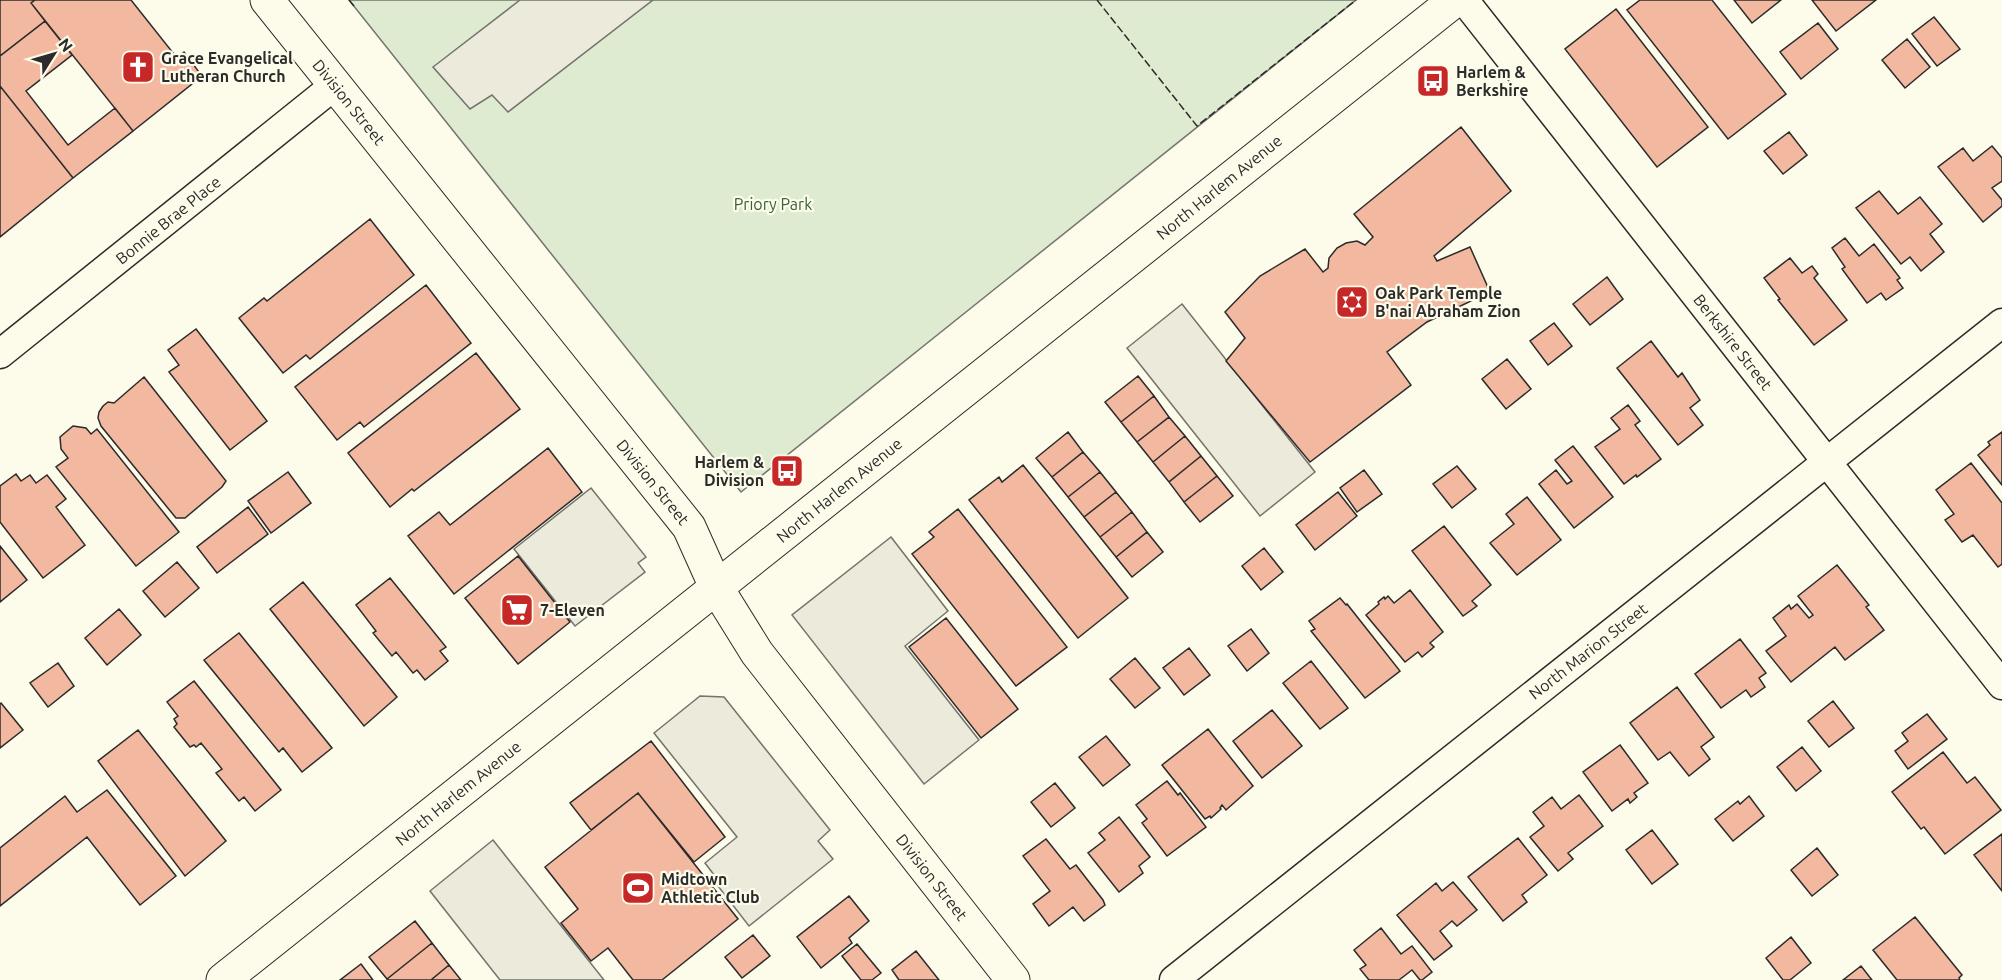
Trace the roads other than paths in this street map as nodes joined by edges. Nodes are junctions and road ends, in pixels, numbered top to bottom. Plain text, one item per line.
1 (267, 0) edge
2 (1455, 0) edge
3 (1464, 0) edge
4 (335, 85) junction
5 (2002, 323) edge
6 (0, 354) edge
7 (1827, 462) junction
8 (716, 587) junction
9 (2002, 685) edge
10 (223, 980) edge
11 (1013, 980) edge
12 (1174, 980) edge

1 - 4 main road, Division Street
2 - 8 main road, North Harlem Avenue
3 - 7 street, Berkshire Street
4 - 6 street, Bonnie Brae Place
4 - 8 main road, Division Street
5 - 7 street, North Marion Street
7 - 9 street, Berkshire Street
7 - 12 street, North Marion Street
8 - 10 main road, North Harlem Avenue
8 - 11 main road, Division Street

